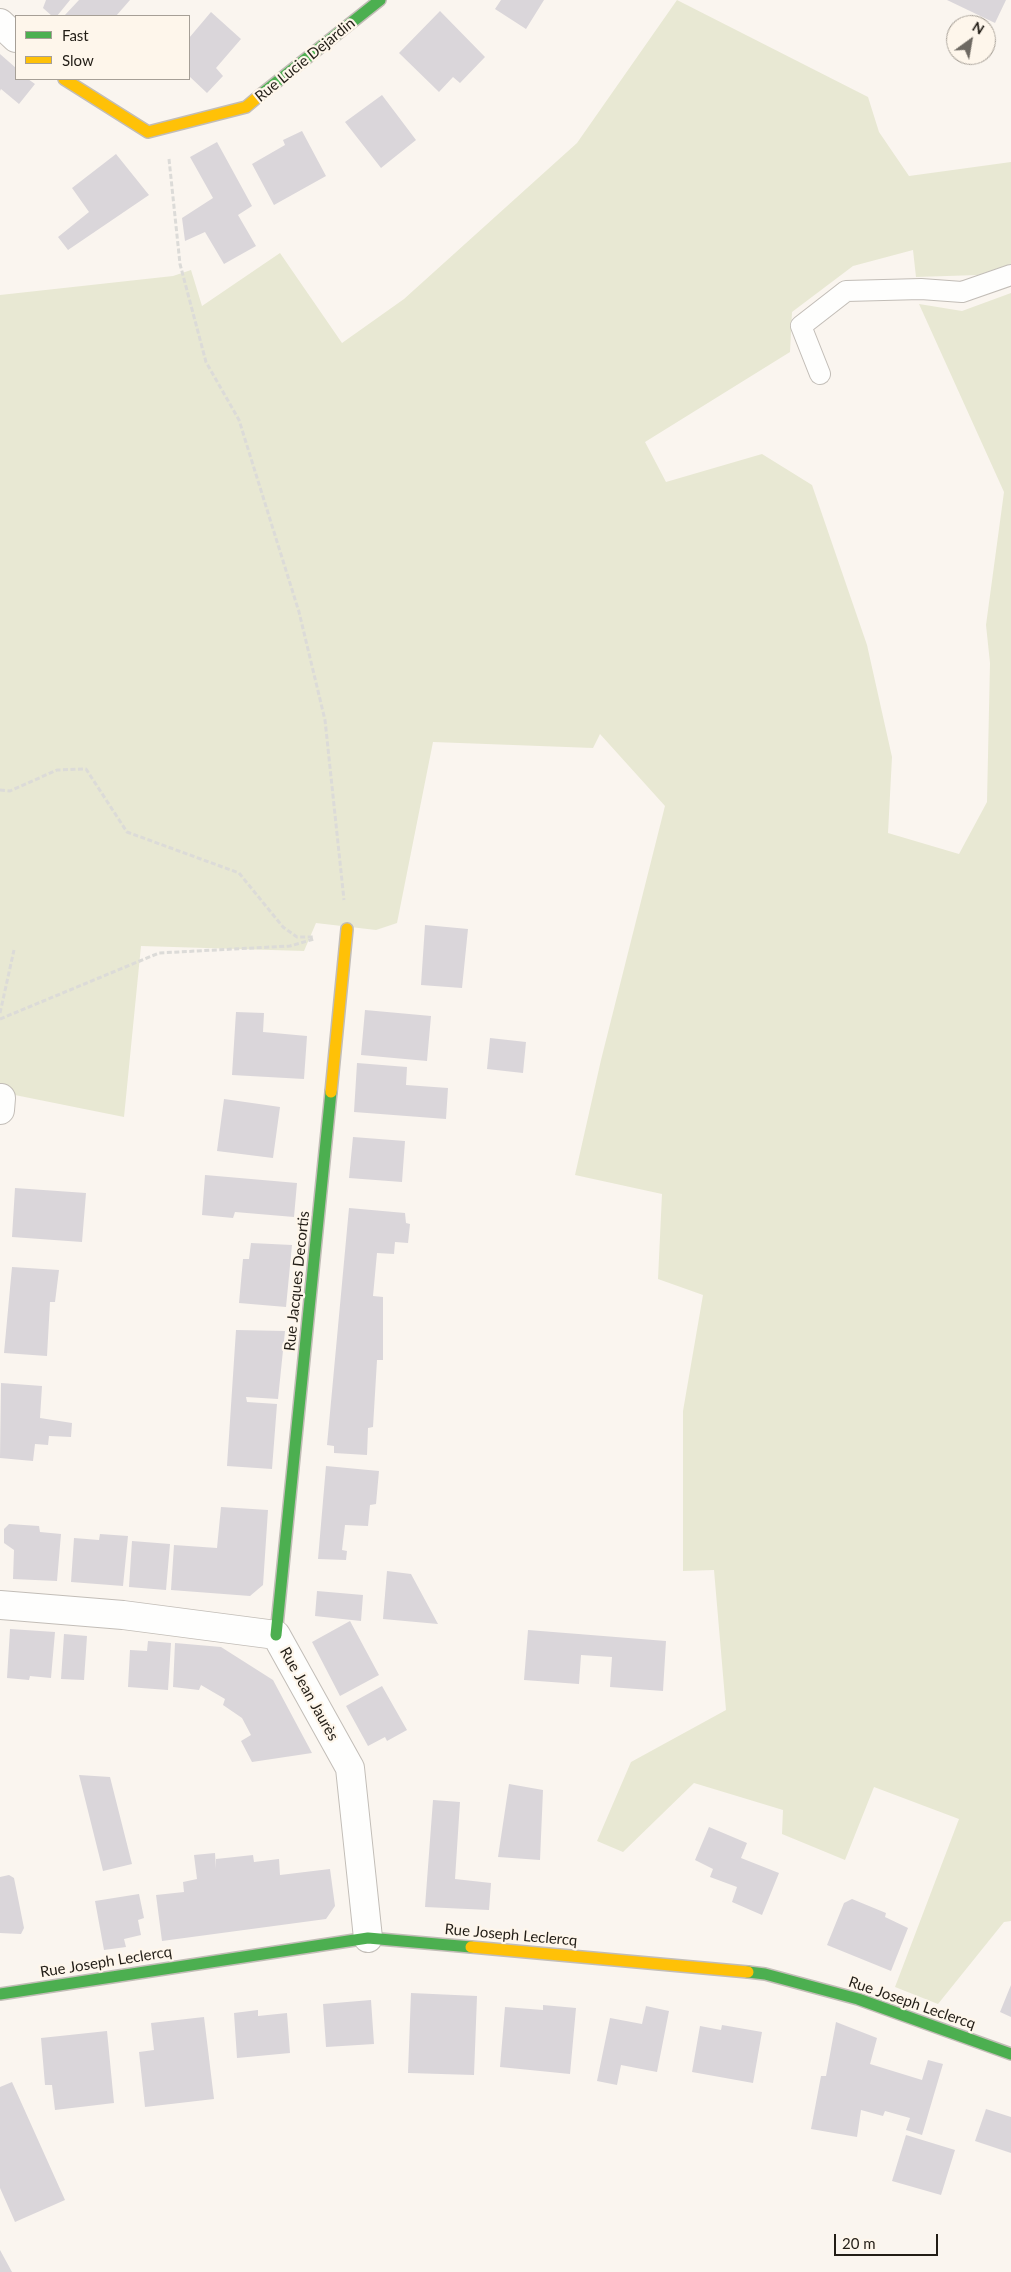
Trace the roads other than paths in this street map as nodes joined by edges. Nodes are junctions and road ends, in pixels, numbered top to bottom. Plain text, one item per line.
1 (380, 0) edge
2 (0, 23) edge
3 (15, 37) edge
4 (66, 80) edge
5 (1011, 274) edge
6 (820, 374) dead end
7 (347, 929) road end
8 (0, 1604) edge
9 (276, 1635) junction
10 (368, 1938) junction
11 (0, 1994) edge
12 (1011, 2054) edge

1 - 4 street, Rue Lucie Dejardin
2 - 3 street
5 - 6 lane
7 - 9 street, Rue Jacques Decortis
8 - 9 street, Rue Jean Jaurès
9 - 10 street, Rue Jean Jaurès
10 - 11 street, Rue Joseph Leclercq
10 - 12 street, Rue Joseph Leclercq

